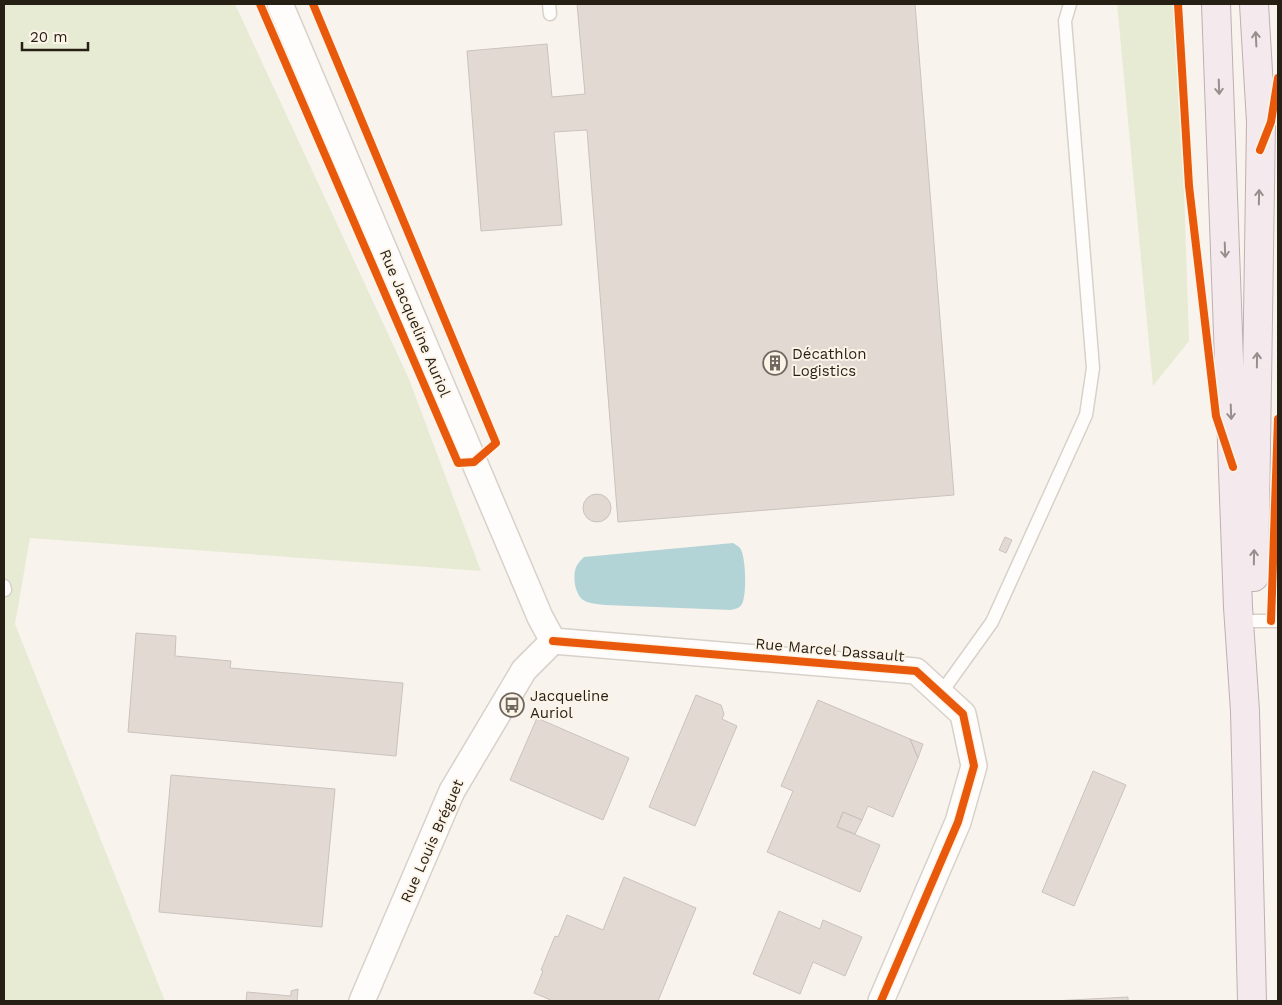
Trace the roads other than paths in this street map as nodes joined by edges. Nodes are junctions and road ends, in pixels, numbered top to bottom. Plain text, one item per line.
1 (280, 4) edge
2 (1070, 4) edge
3 (1216, 4) edge
4 (1254, 4) edge
5 (4, 586) edge
6 (4, 590) edge
7 (1266, 621) edge
8 (553, 641) junction
9 (941, 693) junction
10 (1245, 710) junction
11 (362, 1001) edge
12 (881, 1001) edge
13 (1252, 1001) edge

1 - 8 street, Rue Jacqueline Auriol
2 - 9 lane
3 -> 10 main road
7 -> 4 main road
5 - 6 lane
7 - 10 main road
8 - 9 street, Rue Marcel Dassault
8 - 11 street, Rue Louis Bréguet
9 - 12 street, Rue Marcel Dassault
10 - 13 main road

